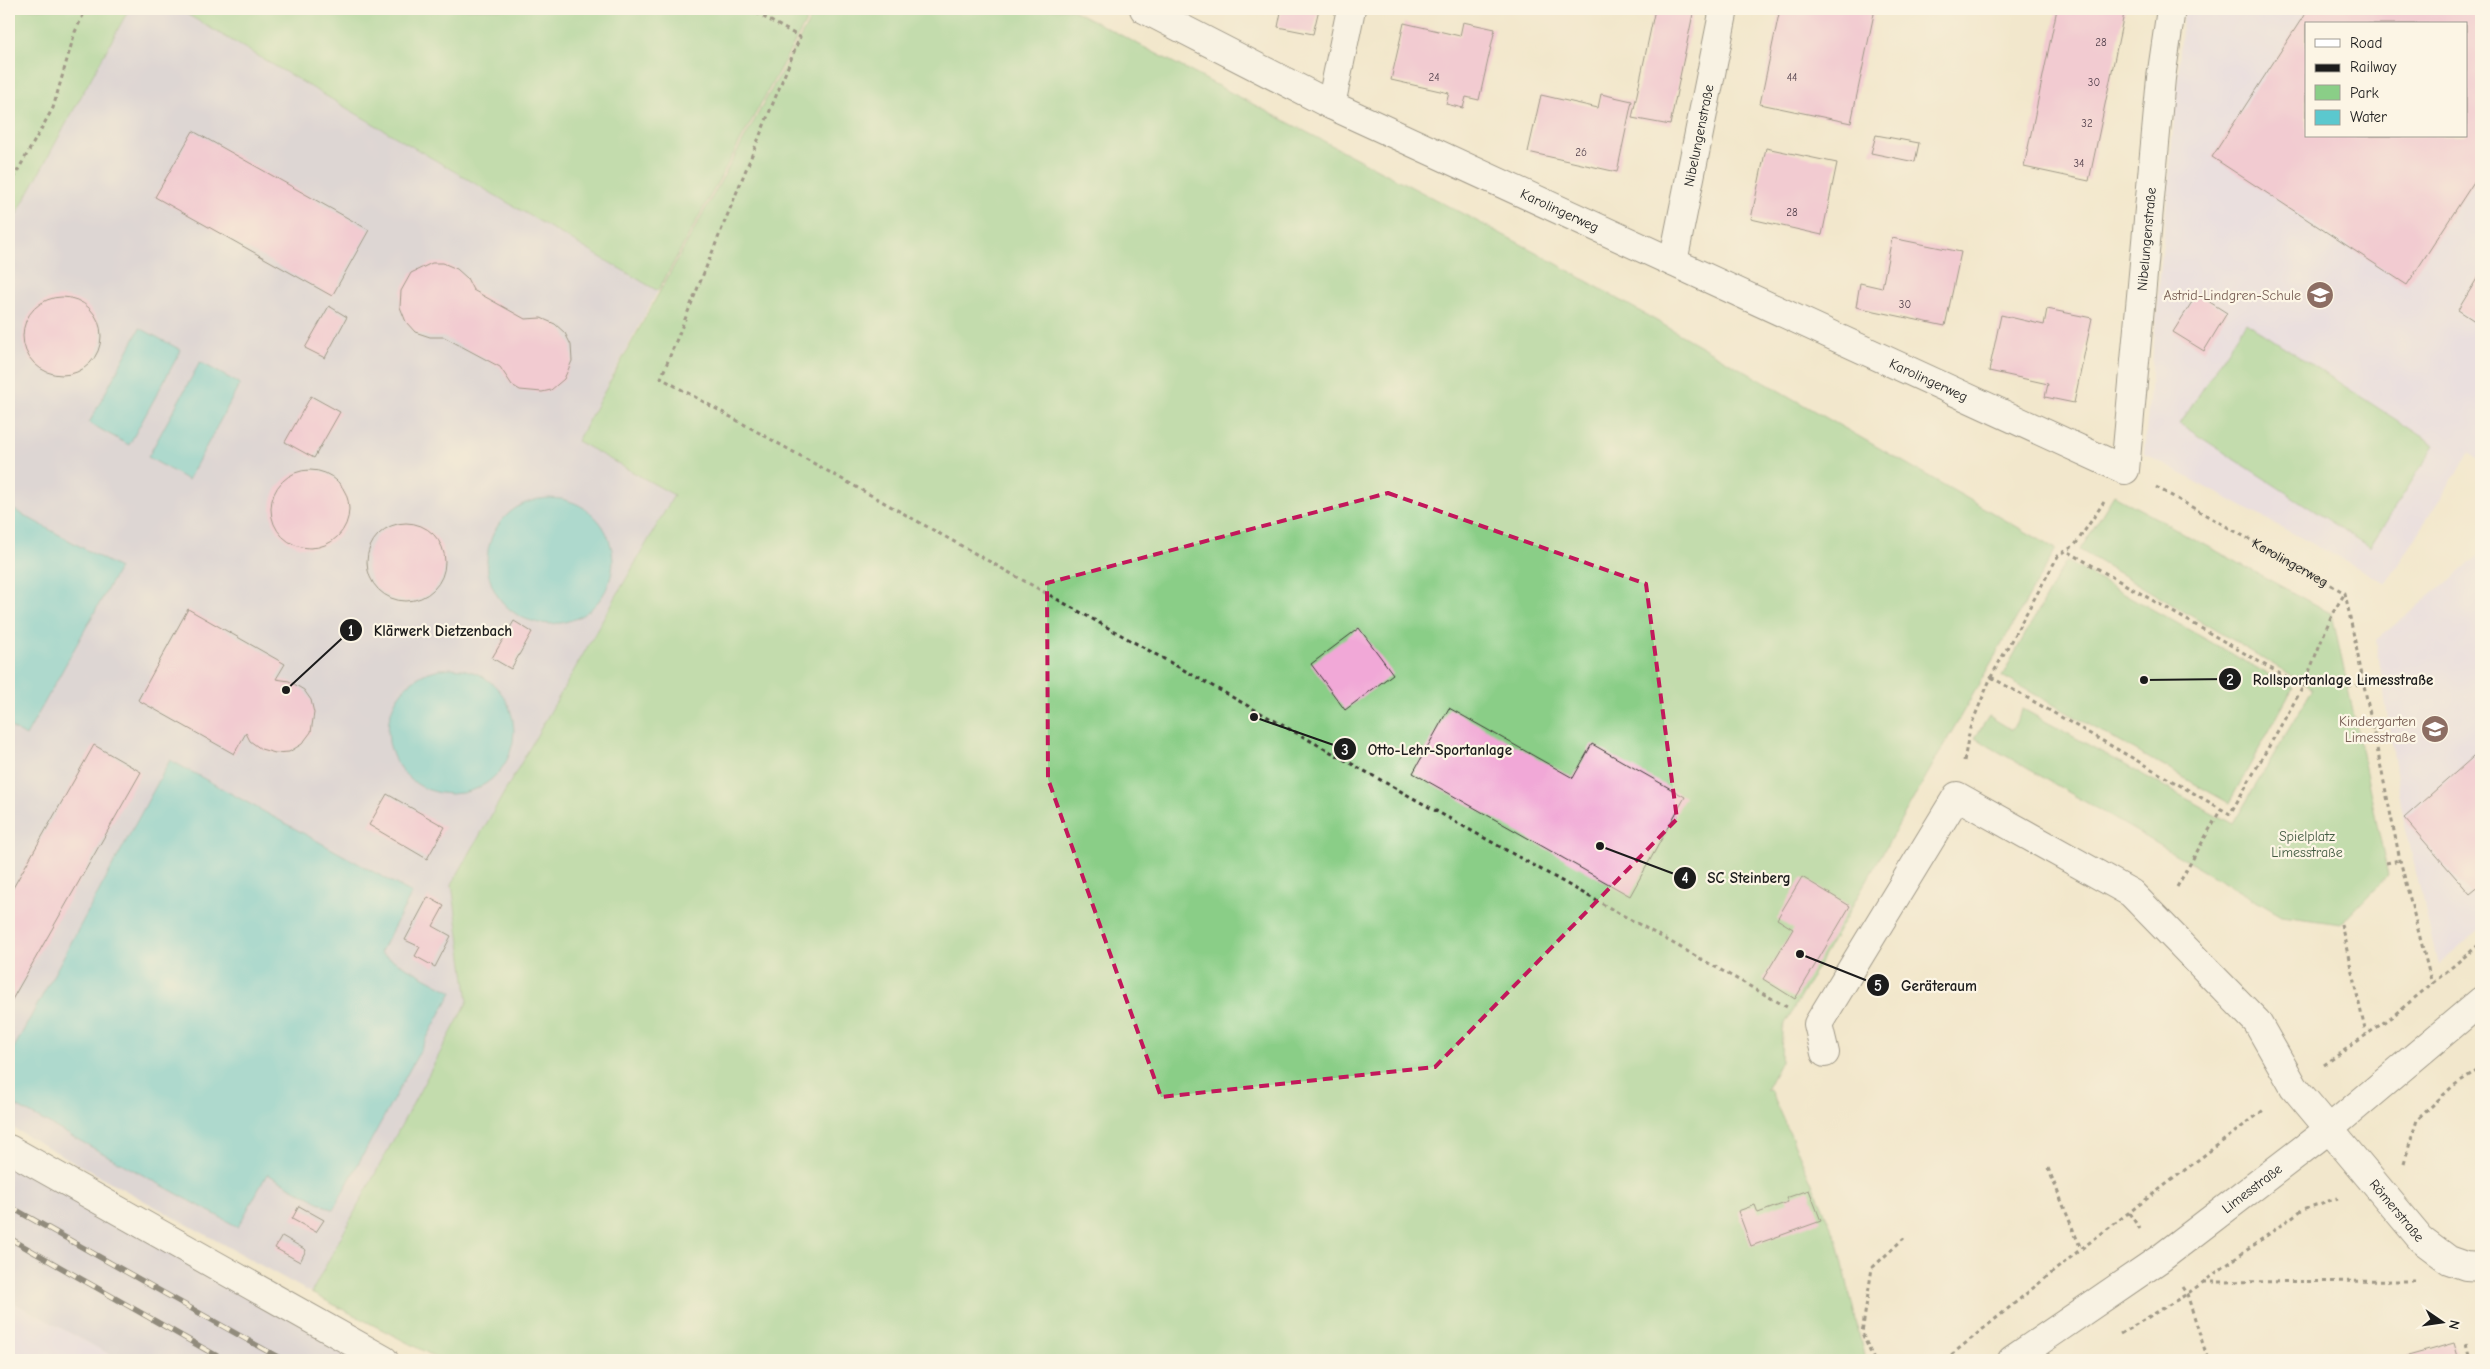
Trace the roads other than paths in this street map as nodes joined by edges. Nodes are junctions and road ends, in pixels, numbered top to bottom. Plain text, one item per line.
1 (1144, 9) edge
2 (1352, 9) edge
3 (1724, 9) edge
4 (2171, 9) edge
5 (1331, 105) junction
6 (1673, 262) junction
7 (2125, 470) joint
8 (2481, 1001) edge
9 (1825, 1053) dead end
10 (2328, 1130) junction
11 (9, 1149) edge
12 (2481, 1267) edge
13 (384, 1360) edge
14 (2012, 1360) edge

1 - 5 street, Karolingerweg
2 - 5 street
3 - 6 street, Nibelungenstraße
4 - 7 street, Nibelungenstraße
5 - 6 street, Karolingerweg
6 - 7 street, Karolingerweg
8 - 10 street, Limesstraße
9 - 10 street, Römerstraße
10 - 12 street, Römerstraße
10 - 14 street, Limesstraße
11 - 13 street

